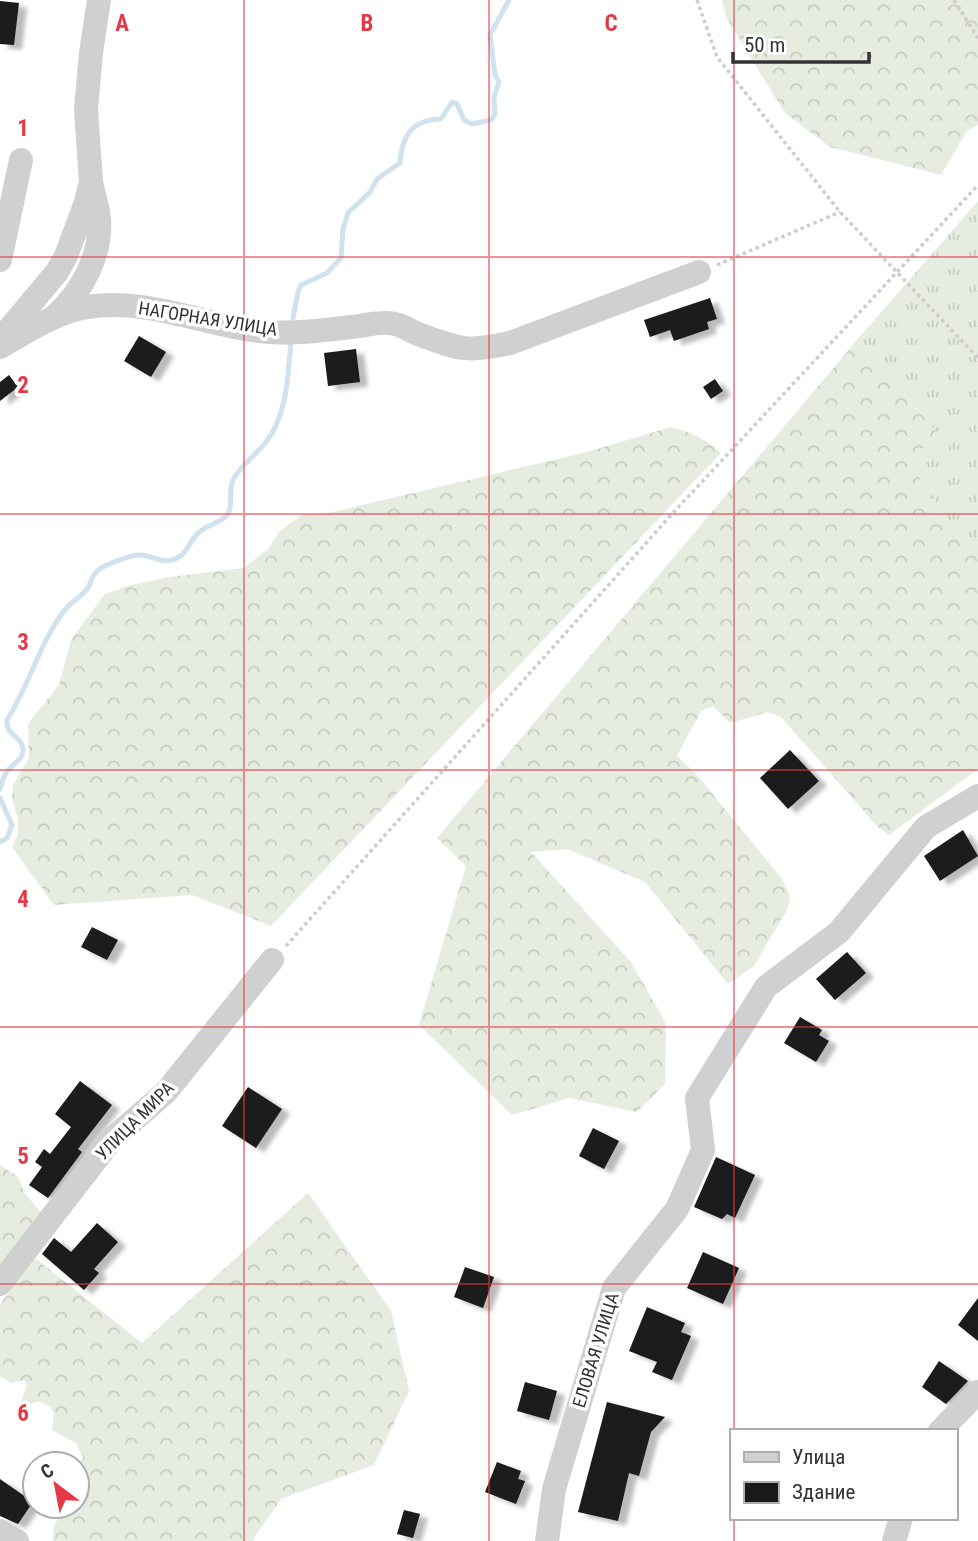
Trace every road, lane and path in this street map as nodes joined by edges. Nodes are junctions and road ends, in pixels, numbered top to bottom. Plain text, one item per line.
1 (99, 0) edge
2 (697, 0) edge
3 (954, 0) edge
4 (978, 38) edge
5 (21, 160) dead end
6 (92, 182) junction
7 (978, 186) edge
8 (841, 212) junction
9 (0, 260) edge
10 (699, 272) joint
11 (898, 272) junction
12 (50, 320) junction
13 (0, 340) edge
14 (0, 347) edge
15 (978, 358) edge
16 (978, 796) edge
17 (272, 960) joint
18 (0, 1284) edge
19 (978, 1392) edge
20 (942, 1429) edge
21 (900, 1520) edge
22 (0, 1531) edge
23 (17, 1541) edge
24 (547, 1541) edge
25 (894, 1541) edge

1 - 6 street
2 - 8 path
3 - 4 path
5 - 9 street
6 - 12 street
6 - 13 street
7 - 11 path
8 - 10 path
8 - 11 path
10 - 12 street, НАГОРНАЯ УЛИЦА
11 - 15 path
11 - 17 path
12 - 14 street, НАГОРНАЯ УЛИЦА
16 - 24 street, ЕЛОВАЯ УЛИЦА
17 - 18 street, УЛИЦА МИРА
19 - 20 street
21 - 25 street
22 - 23 street

